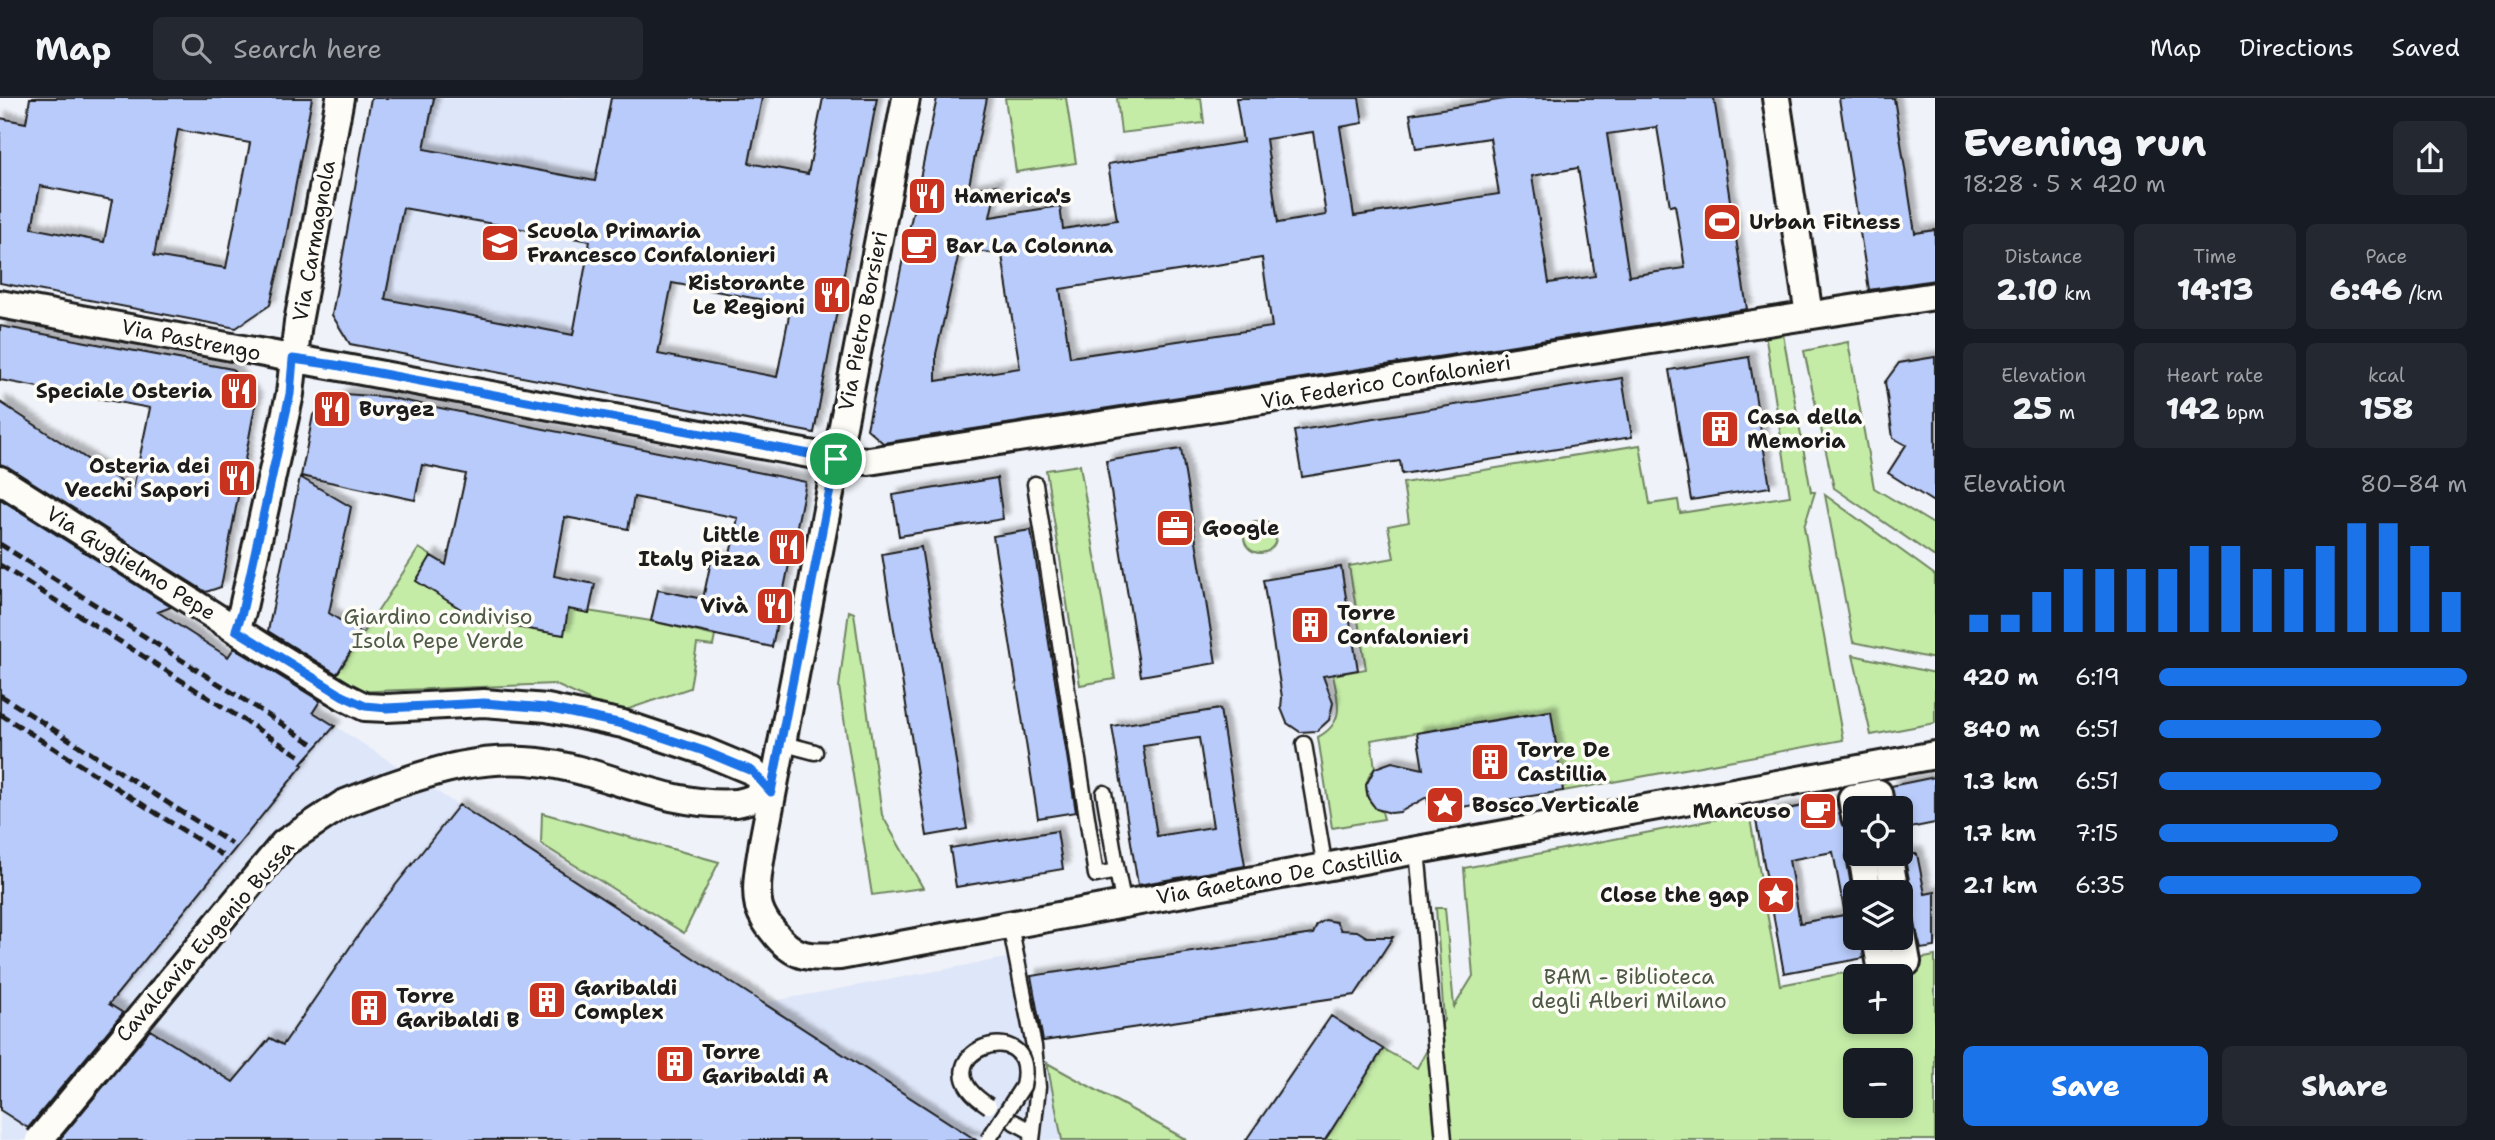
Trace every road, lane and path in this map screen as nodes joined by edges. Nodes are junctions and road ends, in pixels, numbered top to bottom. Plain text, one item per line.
1 (340, 98) edge
2 (906, 98) edge
3 (1776, 98) edge
4 (1935, 296) edge
5 (0, 304) edge
6 (1810, 315) junction
7 (293, 359) junction
8 (836, 459) junction
9 (0, 480) edge
10 (1035, 484) dead end
11 (236, 630) junction
12 (781, 743) junction
13 (1304, 744) dead end
14 (815, 752) dead end
15 (1935, 755) edge
16 (771, 792) junction
17 (1104, 793) dead end
18 (1862, 796) edge
19 (1879, 796) edge
20 (1417, 850) junction
21 (1325, 868) junction
22 (1117, 871) junction
23 (1124, 905) junction
24 (1010, 925) junction
25 (1879, 950) edge
26 (1905, 950) edge
27 (989, 1106) dead end
28 (1014, 1122) dead end
29 (1032, 1136) edge
30 (39, 1140) edge
31 (988, 1140) edge
32 (1444, 1140) edge

1 - 7 street, Via Carmagnola
2 - 8 street, Via Pietro Borsieri
3 - 6 street
4 - 6 street, Via Federico Confalonieri
5 - 7 street, Via Pastrengo
6 - 8 street, Via Federico Confalonieri
7 - 8 street, Via Pastrengo
7 - 11 street, Via Carmagnola
8 - 12 street, Via Pietro Borsieri
9 - 11 street, Via Guglielmo Pepe
10 - 22 lane
11 - 16 street, Via Guglielmo Pepe
12 - 14 lane
12 - 16 street, Via Pietro Borsieri
13 - 21 lane
15 - 20 street, Via Gaetano De Castillia
16 - 24 street, Via Gaetano De Castillia
16 - 30 street, Cavalcavia Eugenio Bussa, bridge
17 - 22 lane
18 - 19 street
20 - 21 street, Via Gaetano De Castillia
20 - 32 lane
21 - 23 street, Via Gaetano De Castillia
22 - 23 lane
23 - 24 street, Via Gaetano De Castillia
24 - 29 lane
25 - 26 street
27 - 31 lane, bridge
28 - 29 lane

